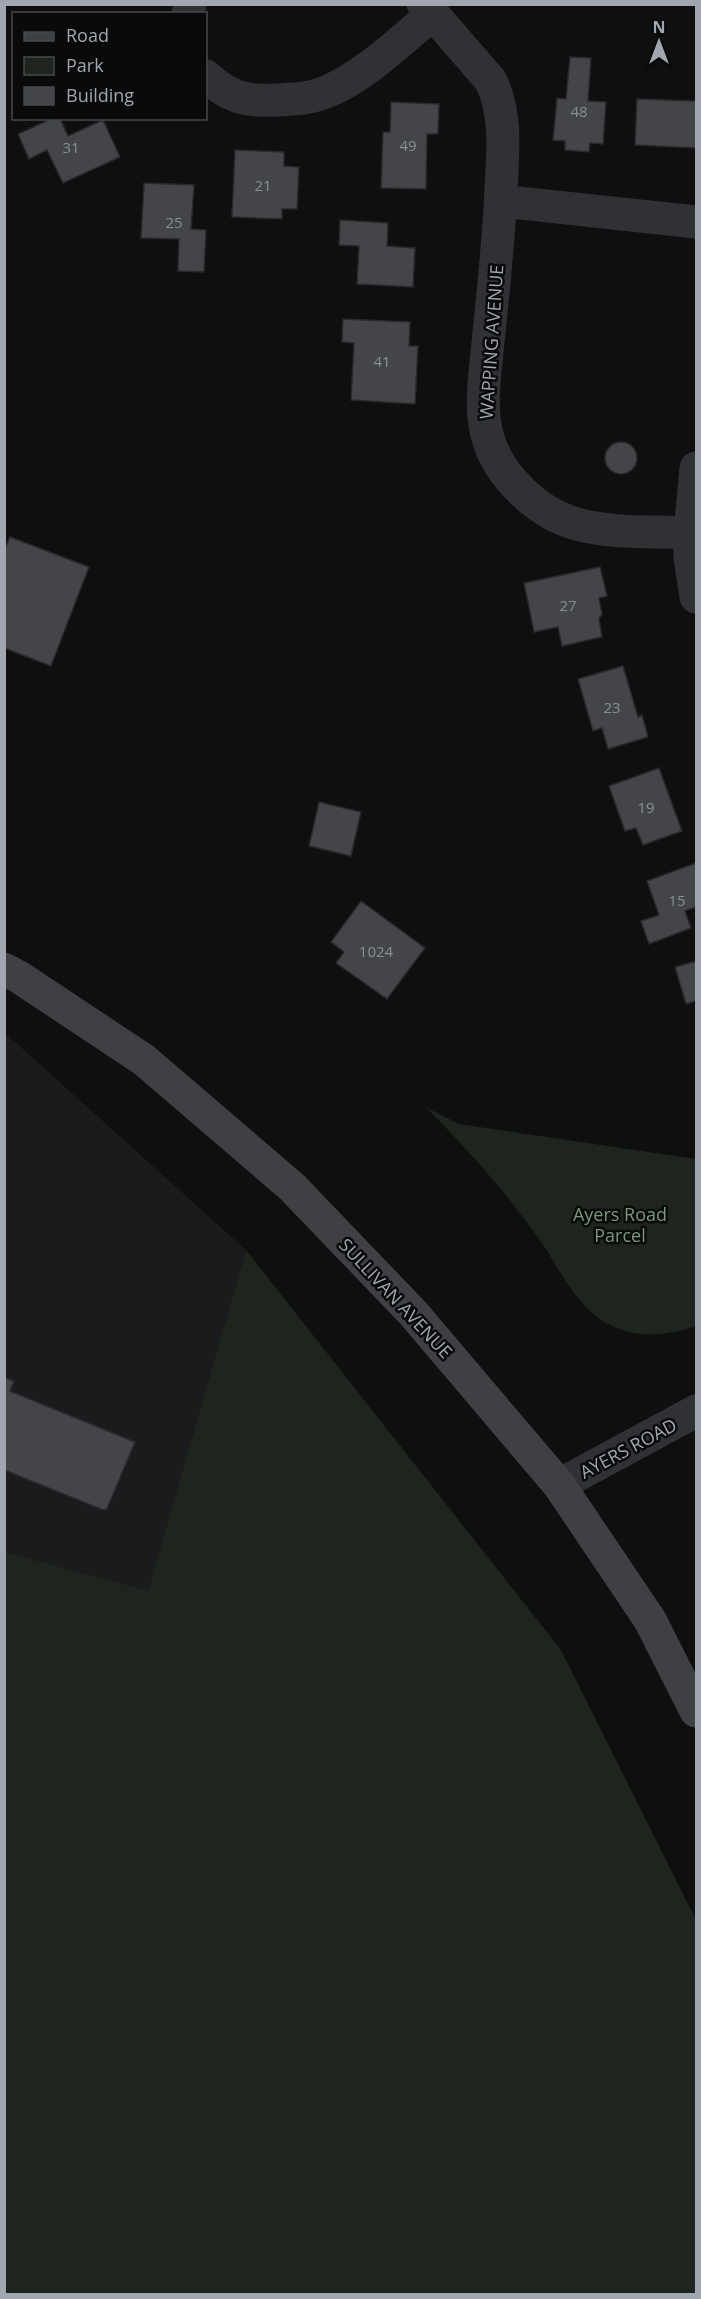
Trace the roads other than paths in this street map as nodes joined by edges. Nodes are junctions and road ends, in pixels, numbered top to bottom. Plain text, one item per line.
1 (428, 9) edge
2 (207, 77) edge
3 (501, 201) junction
4 (696, 222) edge
5 (696, 468) edge
6 (690, 532) junction
7 (696, 597) edge
8 (4, 969) edge
9 (696, 1411) edge
10 (559, 1485) junction
11 (696, 1711) edge

1 - 2 street
1 - 3 street, WAPPING AVENUE
3 - 4 street
3 - 6 street, WAPPING AVENUE
5 - 6 street
6 - 7 street
8 - 10 main road, SULLIVAN AVENUE
9 - 10 street, AYERS ROAD
10 - 11 main road, SULLIVAN AVENUE

